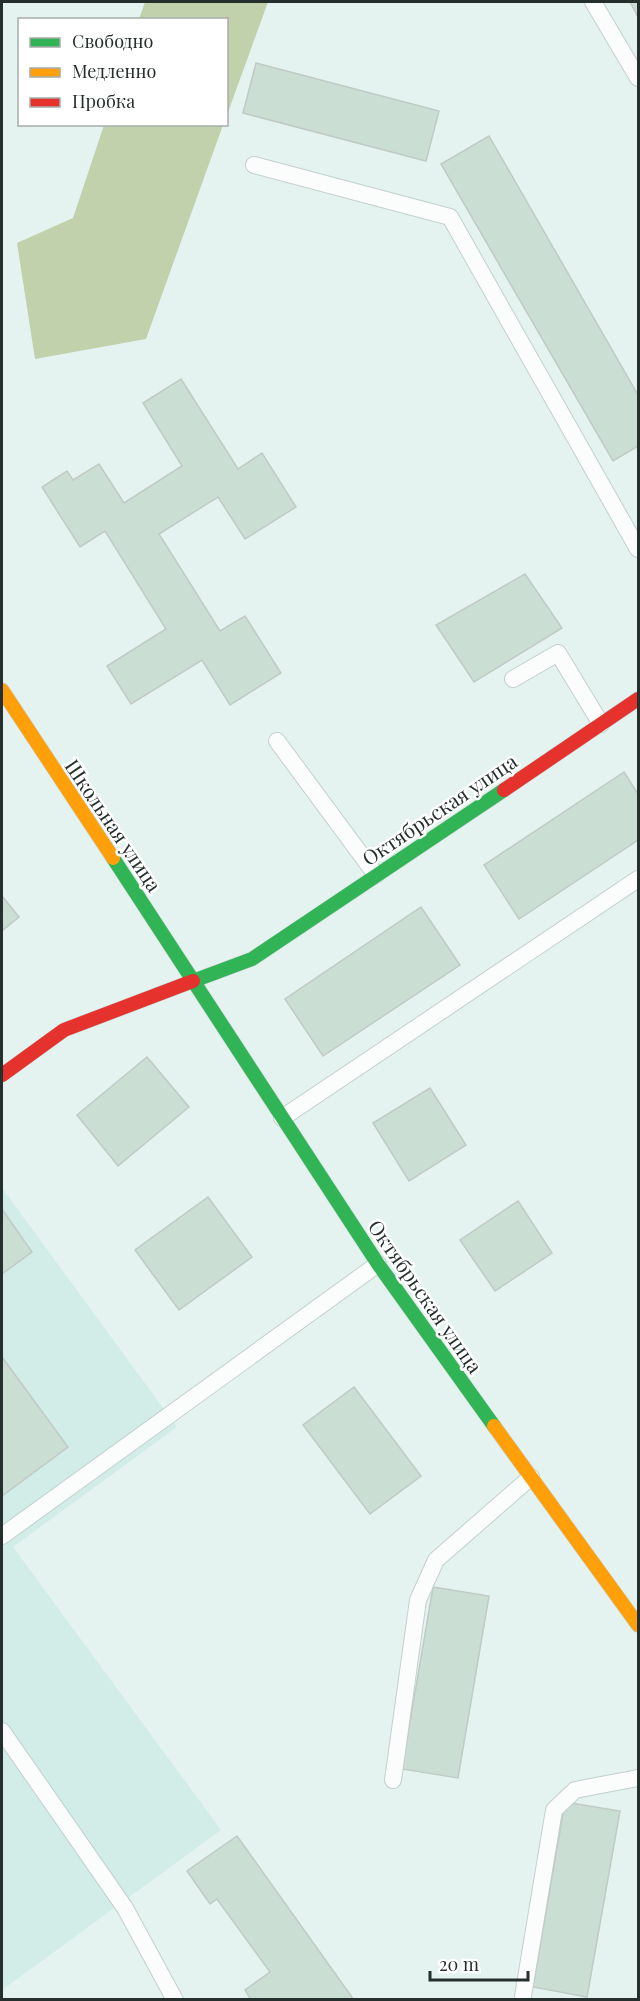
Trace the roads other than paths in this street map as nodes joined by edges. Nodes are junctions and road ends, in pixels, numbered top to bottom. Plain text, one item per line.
1 (593, 2) edge
2 (639, 78) edge
3 (254, 165) dead end
4 (639, 549) edge
5 (513, 679) dead end
6 (2, 690) edge
7 (639, 699) edge
8 (601, 723) junction
9 (277, 741) dead end
10 (376, 876) junction
11 (639, 879) edge
12 (194, 980) junction
13 (2, 1075) edge
14 (282, 1118) junction
15 (378, 1264) junction
16 (531, 1477) junction
17 (2, 1536) edge
18 (639, 1625) edge
19 (2, 1731) edge
20 (639, 1778) edge
21 (393, 1780) dead end
22 (523, 1996) dead end
23 (175, 2000) edge

1 - 2 lane
3 - 4 lane
5 - 8 lane
6 - 12 street, Школьная улица
7 - 8 street, Октябрьская улица
8 - 10 street, Октябрьская улица
9 - 10 lane
10 - 12 street, Октябрьская улица
11 - 14 lane
12 - 13 street, Октябрьская улица
12 - 14 street, Октябрьская улица
14 - 15 street, Октябрьская улица
15 - 16 street, Октябрьская улица
15 - 17 lane
16 - 18 street, Октябрьская улица
16 - 21 lane
19 - 23 lane
20 - 22 lane

